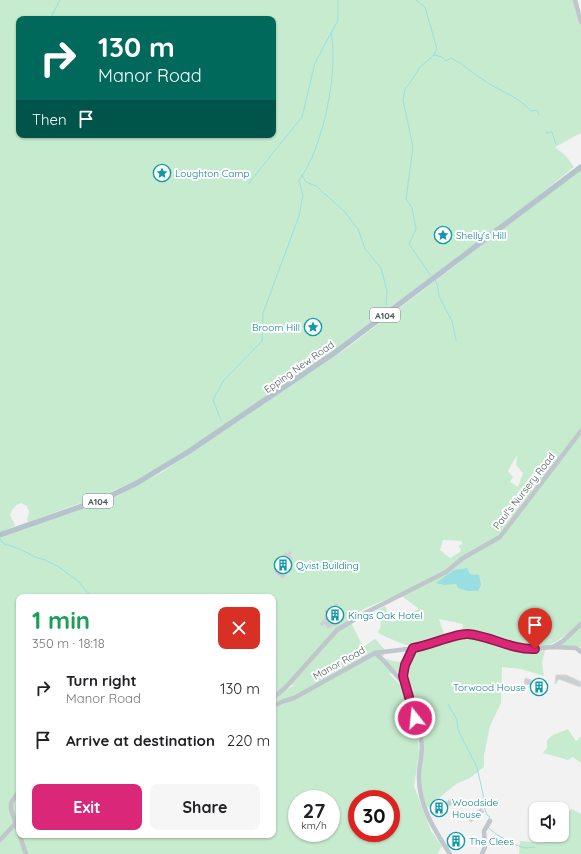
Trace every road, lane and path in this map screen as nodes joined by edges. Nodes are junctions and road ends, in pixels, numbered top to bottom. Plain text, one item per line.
1 (575, 0) edge
2 (581, 22) edge
3 (581, 167) edge
4 (581, 431) edge
5 (0, 535) edge
6 (581, 624) edge
7 (552, 647) junction
8 (413, 648) junction
9 (579, 649) edge
10 (581, 652) edge
11 (375, 653) junction
12 (405, 685) junction
13 (276, 695) edge
14 (276, 705) edge
15 (16, 796) edge
16 (490, 821) dead end
17 (16, 824) joint
18 (21, 838) edge
19 (0, 840) edge
20 (26, 854) edge
21 (450, 854) edge
22 (484, 854) edge

1 - 2 street
3 - 5 main road, Epping New Road / A104
4 - 13 street, Paul's Nursery Road
6 - 7 street
7 - 8 street, Manor Road
7 - 9 street, Manor Road
8 - 11 street, Manor Road
8 - 12 street
9 - 10 street, Manor Road
11 - 12 street
11 - 14 street, Manor Road
12 - 21 street
15 - 17 street
16 - 22 street
17 - 19 street
18 - 20 street

